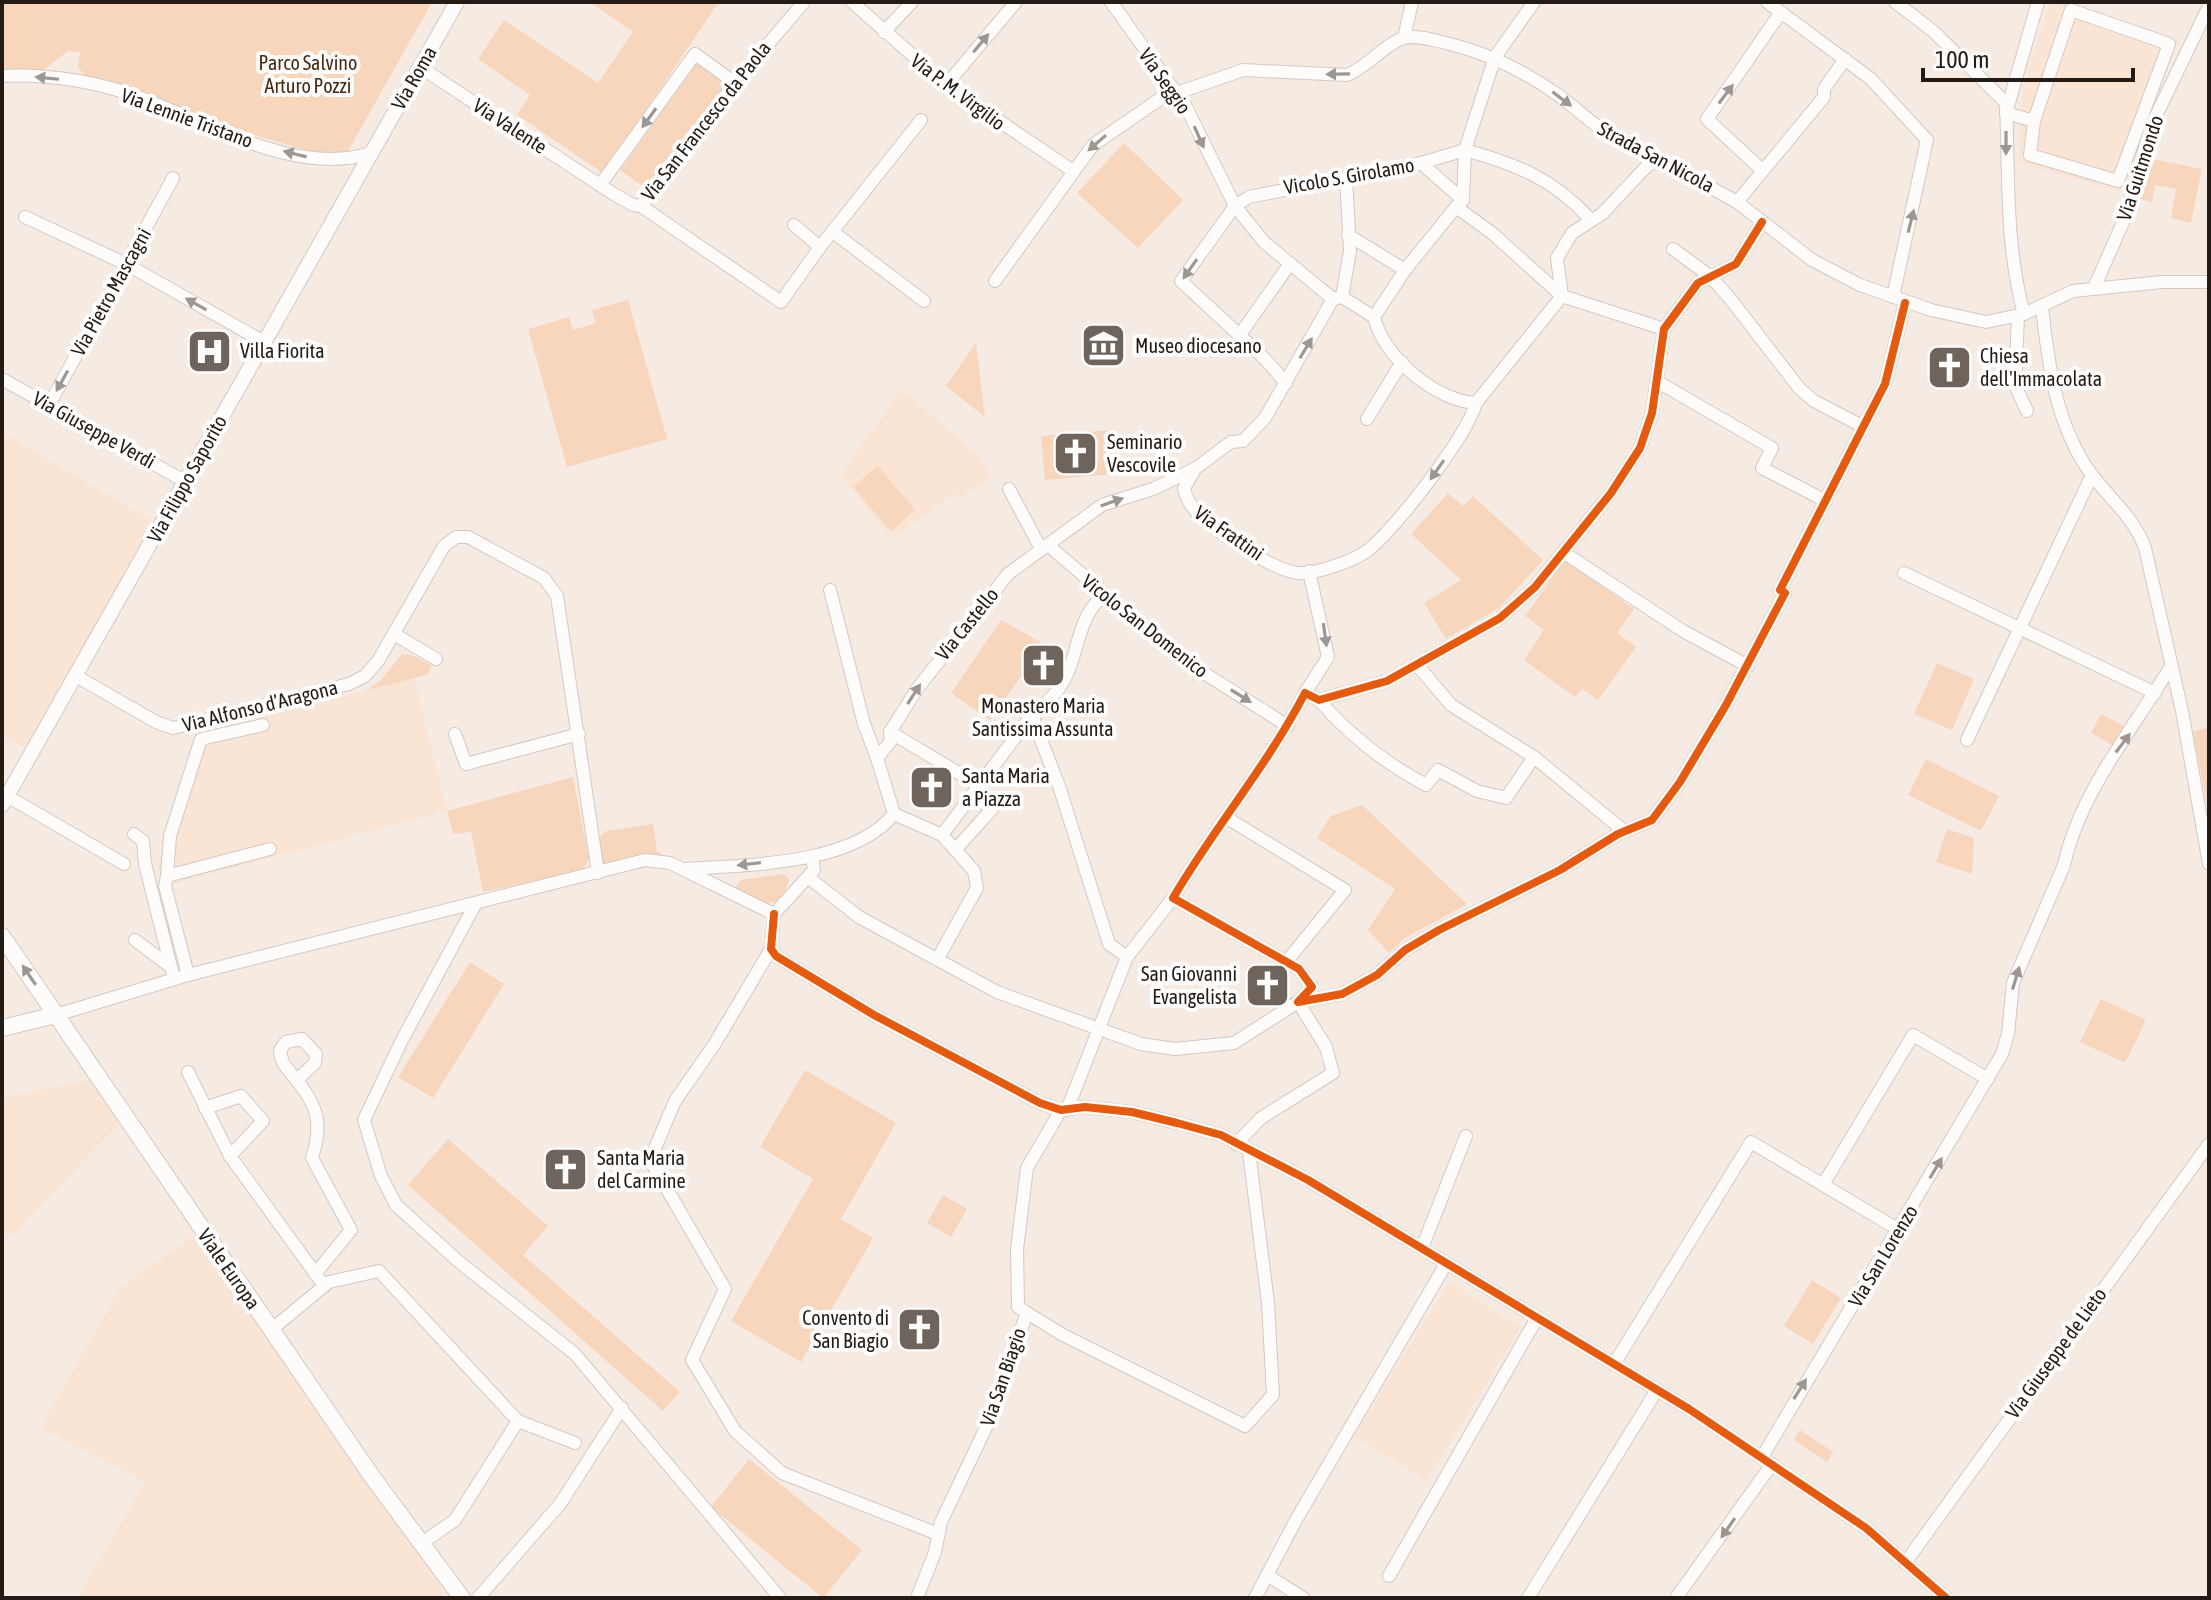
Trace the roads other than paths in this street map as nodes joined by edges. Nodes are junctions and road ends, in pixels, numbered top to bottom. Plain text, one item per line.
1 (457, 2) edge
2 (804, 2) edge
3 (852, 2) edge
4 (912, 2) edge
5 (1016, 2) edge
6 (1111, 2) edge
7 (1412, 2) edge
8 (1534, 2) edge
9 (1767, 2) edge
10 (1895, 2) edge
11 (2038, 2) edge
12 (2209, 6) edge
13 (1781, 12) junction
14 (884, 32) junction
15 (1404, 38) junction
16 (1495, 57) junction
17 (1845, 59) junction
18 (420, 67) junction
19 (2, 76) edge
20 (735, 83) junction
21 (946, 85) junction
22 (1175, 92) junction
23 (2006, 113) junction
24 (921, 120) dead end
25 (2034, 121) junction
26 (1465, 150) junction
27 (371, 153) junction
28 (1659, 158) junction
29 (1421, 163) junction
30 (1762, 170) junction
31 (1073, 171) junction
32 (173, 178) dead end
33 (1346, 178) junction
34 (600, 185) junction
35 (1737, 202) junction
36 (1460, 204) junction
37 (641, 206) junction
38 (1235, 206) junction
39 (25, 217) dead end
40 (1590, 219) junction
41 (1762, 222) junction
42 (794, 225) dead end
43 (833, 232) junction
44 (1348, 235) junction
45 (820, 247) junction
46 (1673, 249) dead end
47 (126, 264) junction
48 (1289, 265) junction
49 (1405, 270) junction
50 (1711, 277) junction
51 (995, 281) dead end
52 (2209, 282) edge
53 (2094, 288) junction
54 (1562, 296) junction
55 (1337, 298) junction
56 (1899, 300) junction
57 (924, 301) dead end
58 (2042, 307) junction
59 (2021, 315) junction
60 (1374, 317) junction
61 (1664, 329) junction
62 (1239, 336) junction
63 (264, 342) junction
64 (1402, 362) junction
65 (2, 379) edge
66 (1658, 382) junction
67 (1286, 383) junction
68 (1476, 403) junction
69 (49, 405) junction
70 (2027, 411) dead end
71 (1367, 419) dead end
72 (1862, 426) junction
73 (1196, 468) junction
74 (2092, 475) junction
75 (186, 482) junction
76 (1009, 489) dead end
77 (1826, 501) junction
78 (1045, 547) junction
79 (1563, 552) junction
80 (1309, 571) junction
81 (1904, 573) dead end
82 (830, 590) dead end
83 (1104, 595) junction
84 (2019, 627) junction
85 (394, 634) junction
86 (436, 659) dead end
87 (1418, 666) junction
88 (1748, 666) junction
89 (2171, 666) junction
90 (76, 676) junction
91 (1305, 693) junction
92 (2155, 693) junction
93 (1319, 700) junction
94 (1035, 711) junction
95 (263, 725) dead end
96 (1288, 726) junction
97 (890, 732) junction
98 (455, 734) dead end
99 (579, 734) junction
100 (1967, 740) dead end
101 (1534, 757) junction
102 (877, 758) junction
103 (975, 790) junction
104 (5, 800) edge
105 (894, 814) junction
106 (1227, 818) junction
107 (1624, 831) junction
108 (134, 834) dead end
109 (942, 835) junction
110 (270, 849) dead end
111 (955, 850) junction
112 (812, 856) junction
113 (124, 864) dead end
114 (2209, 864) edge
115 (685, 870) junction
116 (598, 873) junction
117 (167, 876) junction
118 (809, 878) junction
119 (1173, 898) junction
120 (476, 903) junction
121 (774, 914) junction
122 (2, 936) edge
123 (135, 940) dead end
124 (771, 949) junction
125 (1127, 957) junction
126 (938, 958) junction
127 (1286, 962) junction
128 (173, 973) junction
129 (188, 975) junction
130 (1298, 1002) junction
131 (56, 1015) junction
132 (2, 1028) edge
133 (1097, 1029) junction
134 (188, 1072) dead end
135 (1988, 1079) junction
136 (297, 1080) dead end
137 (205, 1108) junction
138 (1064, 1110) junction
139 (1466, 1136) dead end
140 (1236, 1144) junction
141 (2209, 1144) edge
142 (1249, 1152) junction
143 (230, 1156) junction
144 (1824, 1183) junction
145 (1899, 1230) junction
146 (1422, 1248) junction
147 (1446, 1264) junction
148 (315, 1274) junction
149 (324, 1286) junction
150 (1027, 1313) junction
151 (1537, 1318) junction
152 (271, 1330) junction
153 (1614, 1364) junction
154 (1657, 1390) junction
155 (622, 1408) junction
156 (518, 1421) junction
157 (575, 1443) dead end
158 (1767, 1461) junction
159 (938, 1534) junction
160 (422, 1543) junction
161 (1905, 1563) junction
162 (1267, 1575) junction
163 (1389, 1576) dead end
164 (458, 1597) edge
165 (478, 1598) edge
166 (780, 1598) edge
167 (917, 1598) edge
168 (1255, 1598) edge
169 (1303, 1598) edge
170 (1528, 1598) edge
171 (1676, 1598) edge
172 (1946, 1598) edge

1 - 18 street, Via Roma
2 - 20 street, Via San Francesco da Paola
3 - 14 street, Via P. M. Virgilio
4 - 14 street
21 -> 5 street
6 - 22 street, Via Seggio
7 - 15 street
8 - 16 street
9 - 13 street
10 - 23 street
11 - 23 street
12 - 53 street, Via Guitmondo
13 - 17 street
30 -> 13 street
14 - 21 street, Via P. M. Virgilio
15 - 16 street, Strada San Nicola
15 -> 22 street
16 - 26 street
16 -> 28 street, Strada San Nicola
17 - 30 street
56 -> 17 street
18 - 27 street, Via Roma
18 - 34 street, Via Valente
27 -> 19 street, Via Lennie Tristano
20 -> 34 street
20 - 37 street, Via San Francesco da Paola
21 - 31 street, Via P. M. Virgilio
22 -> 31 street
22 -> 38 street, Via Seggio
23 - 25 street
23 -> 59 street
24 - 43 street
25 - 25 street
26 - 29 street, Vicolo S. Girolamo
26 - 36 street
26 - 40 street
27 - 63 street, Via Filippo Saporito
28 - 35 street, Strada San Nicola
28 - 40 street
29 - 33 street, Vicolo S. Girolamo
29 - 36 street
30 - 35 street
31 - 51 street
32 - 47 street, Via Pietro Mascagni
33 - 38 street, Vicolo S. Girolamo
33 - 44 street
34 - 37 street, Via San Francesco da Paola
35 - 41 street, Strada San Nicola
36 - 49 street
36 - 54 street
37 - 45 street
38 - 48 street, Via Seggio
38 -> 62 street
39 - 47 street
40 - 54 street
41 - 50 street
41 - 56 street, Strada San Nicola
42 - 45 street
43 - 45 street
43 - 57 street
44 - 49 street
44 - 55 street
46 - 50 street
63 -> 47 street
47 -> 69 street, Via Pietro Mascagni
48 - 55 street, Via Seggio
48 - 62 street
49 - 60 street
50 - 61 street
50 - 72 street
52 - 53 street, Strada San Nicola
53 - 58 street, Strada San Nicola
54 - 61 street
54 - 68 street
55 - 60 street, Via Seggio
67 -> 55 street, Via Castello
56 - 59 street, Strada San Nicola
56 - 72 street
58 - 59 street, Strada San Nicola
58 - 74 street
59 - 70 street
60 - 64 street
61 - 66 street
62 - 67 street
63 - 75 street, Via Filippo Saporito
64 - 68 street
64 - 71 street
65 - 69 street, Via Giuseppe Verdi
66 - 77 street
66 - 79 street
67 - 73 street, Via Castello
68 -> 80 street
69 - 75 street, Via Giuseppe Verdi
72 - 77 street
78 -> 73 street, Via Castello
73 - 80 street, Via Frattini
74 - 84 street
74 - 89 street
75 - 90 street, Via Filippo Saporito
76 - 78 street
77 - 88 street
78 - 83 street, Vicolo San Domenico
97 -> 78 street, Via Castello
79 - 87 street
79 - 88 street
80 -> 91 street
81 - 84 street
82 - 102 street
83 - 94 street
83 -> 96 street, Vicolo San Domenico
84 - 92 street
84 - 100 street
85 - 86 street
85 - 90 street, Via Alfonso d’Aragona
85 - 99 street, Via Alfonso d’Aragona
87 - 93 street
87 - 101 street
88 - 107 street
89 - 92 street, Via San Lorenzo
89 - 114 street
90 - 104 street, Via Filippo Saporito
91 - 93 street
91 - 96 street
135 -> 92 street, Via San Lorenzo
93 - 101 street
94 - 103 street
94 - 125 street
95 - 117 street
96 - 106 street
97 - 102 street, Via Castello
97 - 103 street
98 - 99 street
99 - 116 street, Via Alfonso d’Aragona
101 - 107 street
102 - 105 street
103 - 109 street
103 - 111 street
104 - 113 street
105 - 109 street
105 - 112 street
106 - 119 street
106 - 127 street
107 - 130 street
108 - 128 street
109 - 111 street
110 - 117 street
111 - 126 street
112 -> 115 street
112 - 118 street
115 - 116 street
115 - 121 street
116 - 120 street
117 - 129 street
118 - 121 street
118 - 126 street
119 - 125 street
119 - 127 street
120 - 129 street
120 - 155 street
121 - 124 street
131 -> 122 main road, Viale Europa
123 - 128 street
124 - 138 street
124 - 159 street
125 - 133 street
126 - 133 street
127 - 130 street
128 - 129 street
128 - 131 street
130 - 133 street
130 - 140 street
131 - 132 main road
131 - 152 main road, Viale Europa
133 - 138 street
134 - 137 street
135 - 144 street
145 -> 135 street, Via San Lorenzo
136 - 148 street
137 - 143 street
137 - 143 street
138 - 140 street
138 - 150 street, Via San Biagio
139 - 146 street
140 - 142 street
141 - 161 street, Via Giuseppe de Lieto
142 - 146 street
142 - 150 street
143 - 148 street
144 - 145 street
144 - 153 street
158 -> 145 street, Via San Lorenzo
146 - 147 street
147 - 151 street
147 - 162 street
148 - 149 street
149 - 152 street
149 - 156 street
150 - 159 street, Via San Biagio
151 - 153 street
151 - 163 street
152 - 160 main road, Viale Europa
153 - 154 street
154 - 158 street
154 - 170 street
155 - 165 street
155 - 166 street
156 - 157 street
156 - 160 street
158 - 161 street
158 -> 171 street, Via San Lorenzo
159 - 167 street, Via San Biagio
160 - 164 main road, Viale Europa
161 - 172 street
162 - 168 street
162 - 169 street

